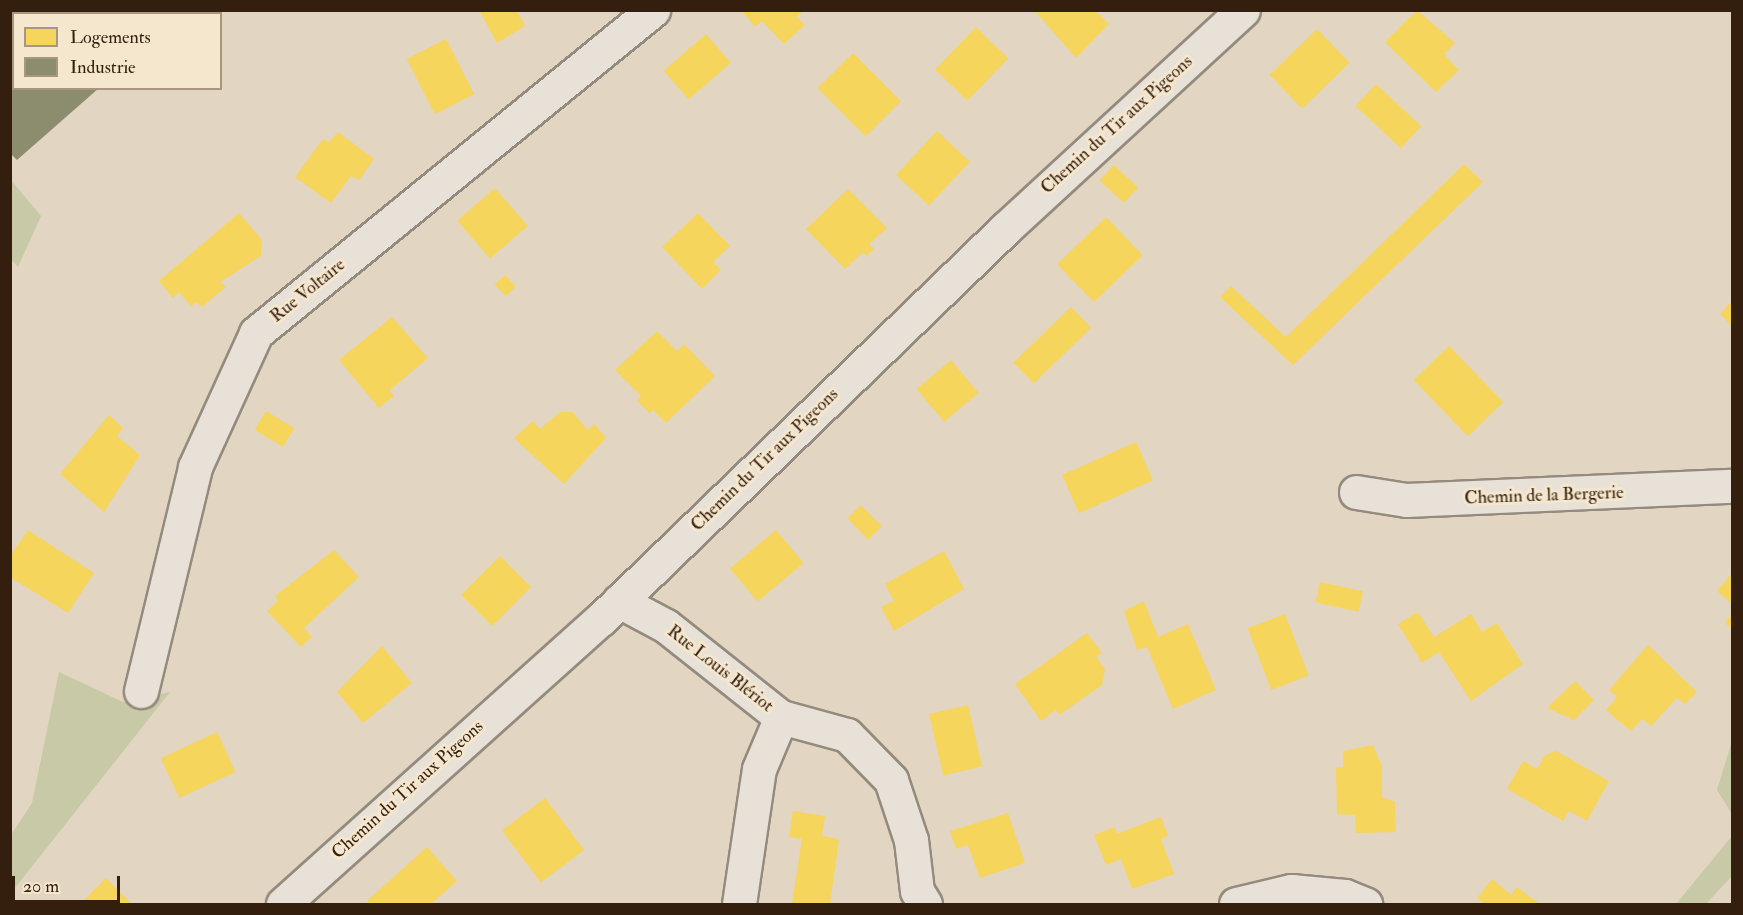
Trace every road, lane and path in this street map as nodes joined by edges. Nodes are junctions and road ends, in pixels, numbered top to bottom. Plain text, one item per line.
1 (653, 10) edge
2 (1243, 10) edge
3 (1732, 486) edge
4 (1356, 492) dead end
5 (630, 591) junction
6 (141, 691) dead end
7 (782, 717) junction
8 (283, 904) edge
9 (739, 904) edge
10 (925, 904) edge
11 (1236, 904) edge
12 (1365, 904) edge

1 - 6 street, Rue Voltaire
2 - 5 street, Chemin du Tir aux Pigeons
3 - 4 street, Chemin de la Bergerie
5 - 7 street, Rue Louis Blériot
5 - 8 street, Chemin du Tir aux Pigeons
7 - 9 street
7 - 10 street, Rue Louis Blériot
11 - 12 street

